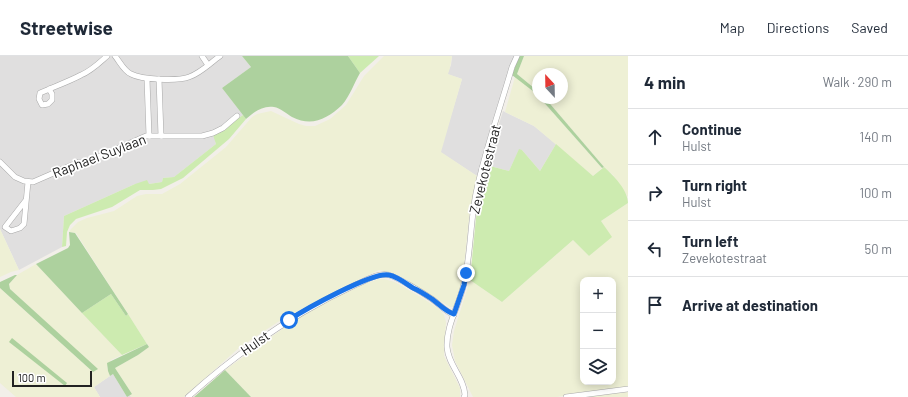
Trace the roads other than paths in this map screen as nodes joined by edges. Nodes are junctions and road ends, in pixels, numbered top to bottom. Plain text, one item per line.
1 (107, 56) edge
2 (115, 56) edge
3 (202, 56) edge
4 (220, 56) edge
5 (517, 56) edge
6 (208, 64) junction
7 (147, 79) junction
8 (159, 79) junction
9 (49, 88) dead end
10 (237, 116) dead end
11 (149, 136) junction
12 (161, 136) junction
13 (0, 162) edge
14 (28, 182) junction
15 (26, 200) junction
16 (454, 314) junction
17 (628, 389) edge
18 (466, 396) edge
19 (188, 397) edge
20 (566, 397) edge

1 - 9 street
2 - 7 street
3 - 6 street
4 - 6 street
5 - 16 street, Zevekotestraat
6 - 8 street
7 - 8 street
7 - 11 street
8 - 12 street
10 - 12 street, Raphael Suylaan
11 - 12 street, Raphael Suylaan
11 - 14 street, Raphael Suylaan
13 - 14 street
14 - 15 street
15 - 15 street
16 - 18 street, Zevekotestraat
16 - 19 street, Hulst
17 - 20 street

